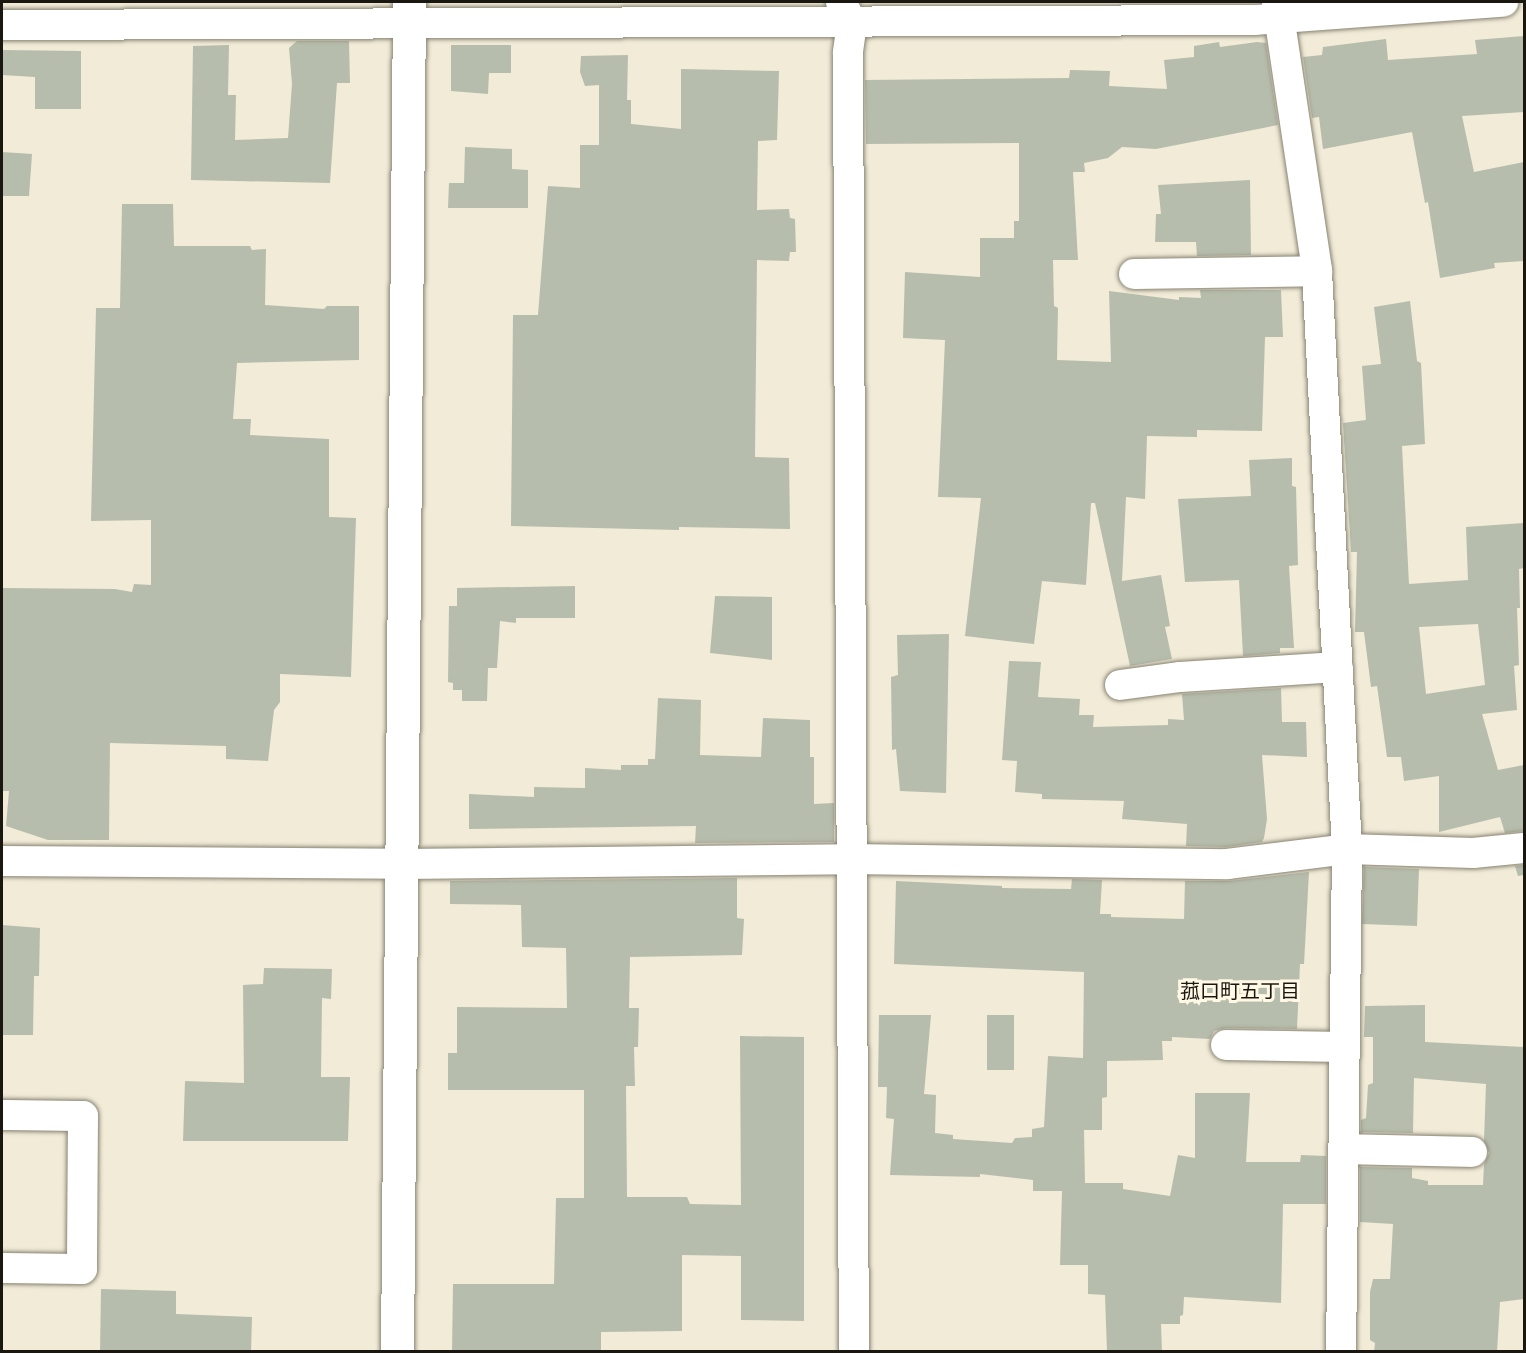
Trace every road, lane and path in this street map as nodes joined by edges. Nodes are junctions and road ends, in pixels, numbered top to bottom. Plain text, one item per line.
1 (1503, 2) edge
2 (1278, 11) edge
3 (847, 12) edge
4 (409, 13) edge
5 (2, 25) edge
6 (1317, 271) junction
7 (1134, 274) dead end
8 (1338, 667) junction
9 (1120, 685) dead end
10 (1524, 848) edge
11 (1347, 849) junction
12 (850, 859) junction
13 (2, 861) edge
14 (401, 864) junction
15 (1226, 1045) dead end
16 (1345, 1047) junction
17 (2, 1115) edge
18 (1344, 1149) junction
19 (1472, 1152) dead end
20 (2, 1268) edge
21 (398, 1352) edge
22 (854, 1352) edge
23 (1341, 1352) edge

1 - 2 street
2 - 3 street
2 - 6 street
3 - 4 street
3 - 12 street
4 - 5 street
4 - 14 street
6 - 7 street
6 - 8 street
8 - 9 street
8 - 11 street
10 - 11 street
11 - 12 street
11 - 16 street
12 - 14 street
12 - 22 street
13 - 14 street
14 - 21 street
15 - 16 street
16 - 18 street
17 - 20 street
18 - 19 street
18 - 23 street

